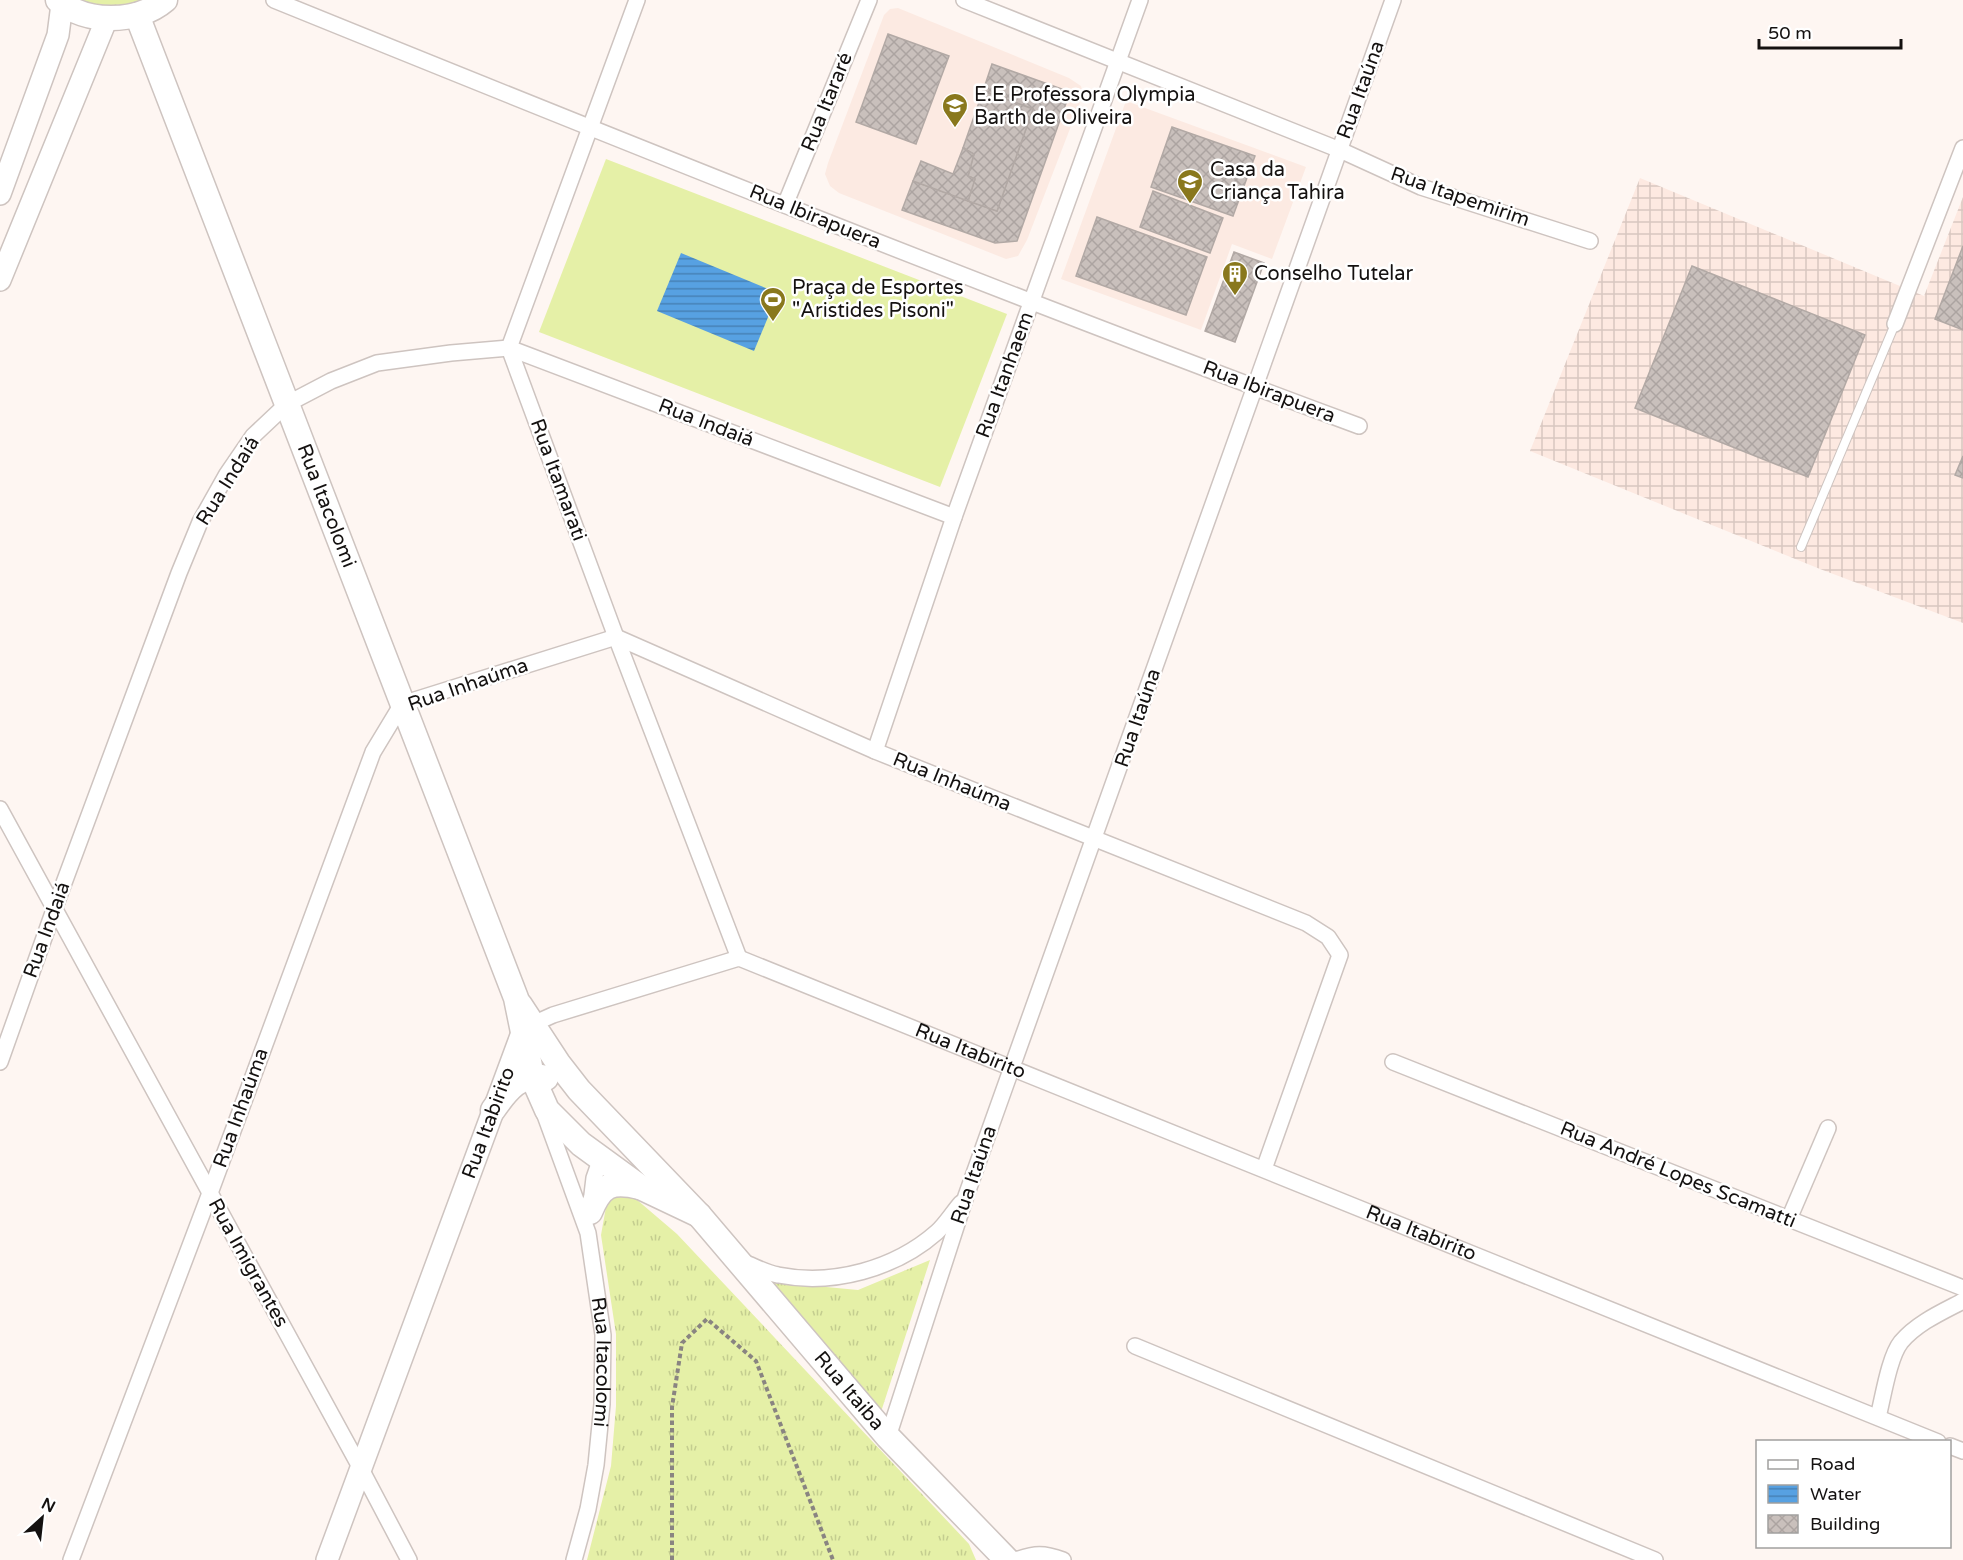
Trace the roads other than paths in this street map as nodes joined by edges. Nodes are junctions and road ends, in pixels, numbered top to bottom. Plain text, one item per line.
1 (165, 0) edge
2 (274, 0) edge
3 (638, 0) edge
4 (869, 0) edge
5 (964, 0) edge
6 (1140, 0) edge
7 (1394, 0) edge
8 (60, 2) edge
9 (137, 15) junction
10 (107, 18) junction
11 (1118, 60) junction
12 (590, 128) junction
13 (1963, 148) edge
14 (1340, 150) junction
15 (0, 194) edge
16 (785, 205) junction
17 (1590, 241) dead end
18 (0, 280) edge
19 (1032, 302) junction
20 (1895, 324) joint
21 (509, 348) junction
22 (1254, 387) junction
23 (287, 404) junction
24 (1359, 426) dead end
25 (954, 517) junction
26 (1801, 547) dead end
27 (616, 637) junction
28 (402, 704) junction
29 (875, 751) junction
30 (0, 809) edge
31 (1095, 838) junction
32 (55, 907) junction
33 (739, 958) junction
34 (527, 1029) junction
35 (0, 1062) edge
36 (1393, 1062) dead end
37 (1012, 1068) junction
38 (533, 1081) junction
39 (579, 1090) junction
40 (493, 1110) junction
41 (606, 1118) junction
42 (1828, 1128) dead end
43 (601, 1158) junction
44 (1264, 1169) junction
45 (640, 1187) junction
46 (210, 1192) junction
47 (966, 1196) junction
48 (699, 1215) junction
49 (1789, 1219) junction
50 (589, 1222) junction
51 (735, 1258) junction
52 (1963, 1288) edge
53 (1963, 1301) edge
54 (1135, 1346) dead end
55 (1878, 1417) junction
56 (888, 1437) junction
57 (1933, 1440) edge
58 (360, 1467) junction
59 (1622, 1554) edge
60 (71, 1560) edge
61 (327, 1560) edge
62 (409, 1560) edge
63 (574, 1560) edge
64 (1007, 1560) edge
65 (1016, 1560) edge
66 (1063, 1560) edge
67 (1655, 1560) edge

1 - 9 main road
2 - 12 street, Rua Ibirapuera
3 - 12 street
4 - 16 street, Rua Itararé
5 - 11 street, Rua Itapemirim
6 - 11 street, Rua Itanhaem
7 - 14 street, Rua Itaúna
8 - 10 main road
8 - 15 street
9 - 10 main road
9 - 23 main road, Rua Itacolomi
10 - 18 street
11 - 14 street, Rua Itapemirim
11 - 19 street, Rua Itanhaem
12 - 16 street, Rua Ibirapuera
12 - 21 street
13 - 20 street
14 - 17 street, Rua Itapemirim
14 - 22 street, Rua Itaúna
16 - 19 street, Rua Ibirapuera
19 - 22 street, Rua Ibirapuera
19 - 25 street, Rua Itanhaem
20 - 26 lane
21 - 23 street, Rua Indaiá
21 - 25 street, Rua Indaiá
21 - 27 street, Rua Itamarati
22 - 24 street, Rua Ibirapuera
22 - 31 street, Rua Itaúna
23 - 28 main road, Rua Itacolomi
23 - 32 street, Rua Indaiá
25 - 29 street, Rua Itanhaem
27 - 28 street, Rua Inhaúma
27 - 29 street, Rua Inhaúma
27 - 33 street, Rua Itamarati
28 - 34 main road, Rua Itacolomi
28 - 46 street, Rua Inhaúma
29 - 31 street, Rua Inhaúma
30 - 32 street, Rua Imigrantes
31 - 37 street, Rua Itaúna
31 - 44 street, Rua Inhaúma
32 - 35 street, Rua Indaiá
32 - 46 street, Rua Imigrantes
33 - 34 street
33 - 37 street, Rua Itabirito
34 - 38 main road, Rua Itaiba
34 - 39 main road, Rua Itaiba
34 - 40 street, Rua Itabirito
36 - 49 street, Rua André Lopes Scamatti
37 - 44 street, Rua Itabirito
37 - 47 street, Rua Itaúna
38 - 39 main road
38 - 40 main road
38 - 43 main road, Rua Itaiba
38 - 50 street, Rua Itacolomi
39 - 41 main road, Rua Itaiba
40 - 58 street, Rua Itabirito
41 - 43 main road
41 - 48 main road, Rua Itaiba
42 - 49 street
43 - 45 main road, Rua Itaiba
43 - 50 street, Rua Itacolomi
44 - 55 street, Rua Itabirito
45 - 48 main road, Rua Itaiba
45 - 50 main road
46 - 58 street, Rua Imigrantes
46 - 60 street, Rua Inhaúma
47 - 51 street
47 - 56 street, Rua Itaúna
48 - 51 main road, Rua Itaiba
49 - 52 street, Rua André Lopes Scamatti
50 - 63 street, Rua Itacolomi
51 - 56 main road, Rua Itaiba
53 - 55 street
54 - 59 street
55 - 57 street, Rua Itabirito
56 - 64 main road, Rua Itaiba
58 - 61 street, Rua Itabirito
58 - 62 street, Rua Imigrantes
59 - 67 street
65 - 66 street

